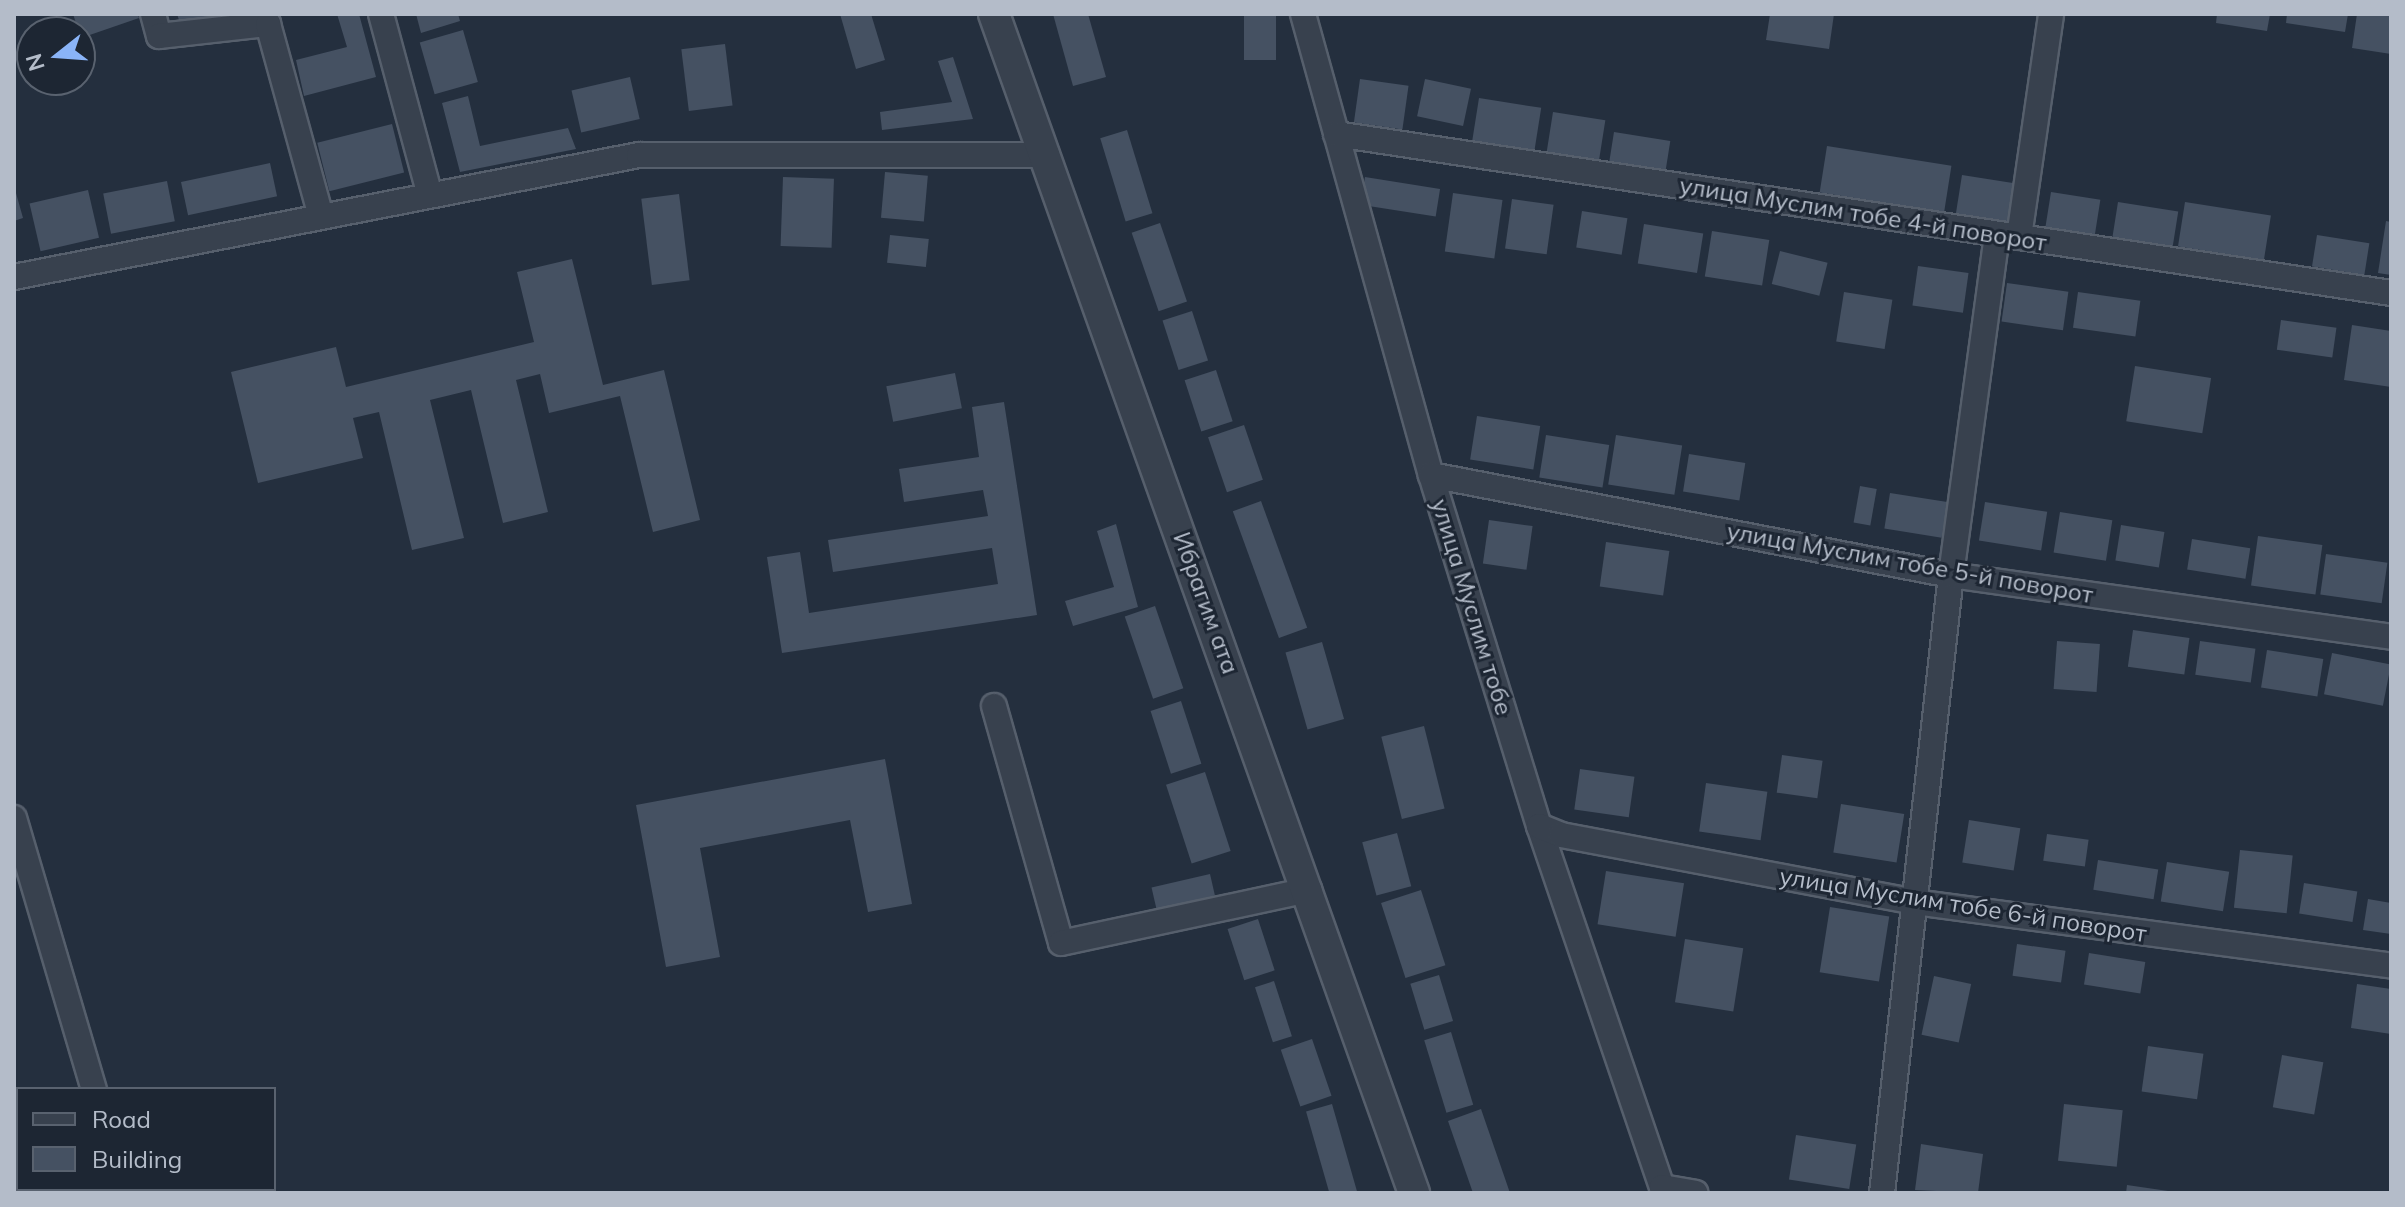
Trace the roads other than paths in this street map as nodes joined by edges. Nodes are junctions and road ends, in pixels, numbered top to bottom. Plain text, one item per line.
1 (153, 14) edge
2 (381, 14) edge
3 (994, 14) edge
4 (1303, 14) edge
5 (2051, 14) edge
6 (1336, 134) junction
7 (1047, 155) junction
8 (430, 196) junction
9 (321, 217) junction
10 (2008, 235) junction
11 (14, 277) edge
12 (2391, 293) edge
13 (1431, 475) junction
14 (1951, 575) junction
15 (2391, 637) edge
16 (994, 706) dead end
17 (14, 818) edge
18 (1539, 826) junction
19 (1309, 890) junction
20 (1914, 902) junction
21 (2391, 966) edge
22 (93, 1087) edge
23 (1663, 1190) edge
24 (1414, 1193) edge
25 (1695, 1193) edge
26 (1882, 1193) edge

1 - 9 street
2 - 8 street
3 - 7 street, Ибрагим ата
4 - 6 street, улица Муслим тобе
5 - 10 street
6 - 10 street, улица Муслим тобе 4-й поворот
6 - 13 street, улица Муслим тобе
7 - 8 street
7 - 19 street, Ибрагим ата
8 - 9 street
9 - 11 street
10 - 12 street, улица Муслим тобе 4-й поворот
10 - 14 street
13 - 14 street, улица Муслим тобе 5-й поворот
13 - 18 street, улица Муслим тобе
14 - 15 street, улица Муслим тобе 5-й поворот
14 - 20 street
16 - 19 street
17 - 22 street
18 - 20 street, улица Муслим тобе 6-й поворот
18 - 23 street, улица Муслим тобе
19 - 24 street, Ибрагим ата
20 - 21 street, улица Муслим тобе 6-й поворот
20 - 26 street
23 - 25 street

